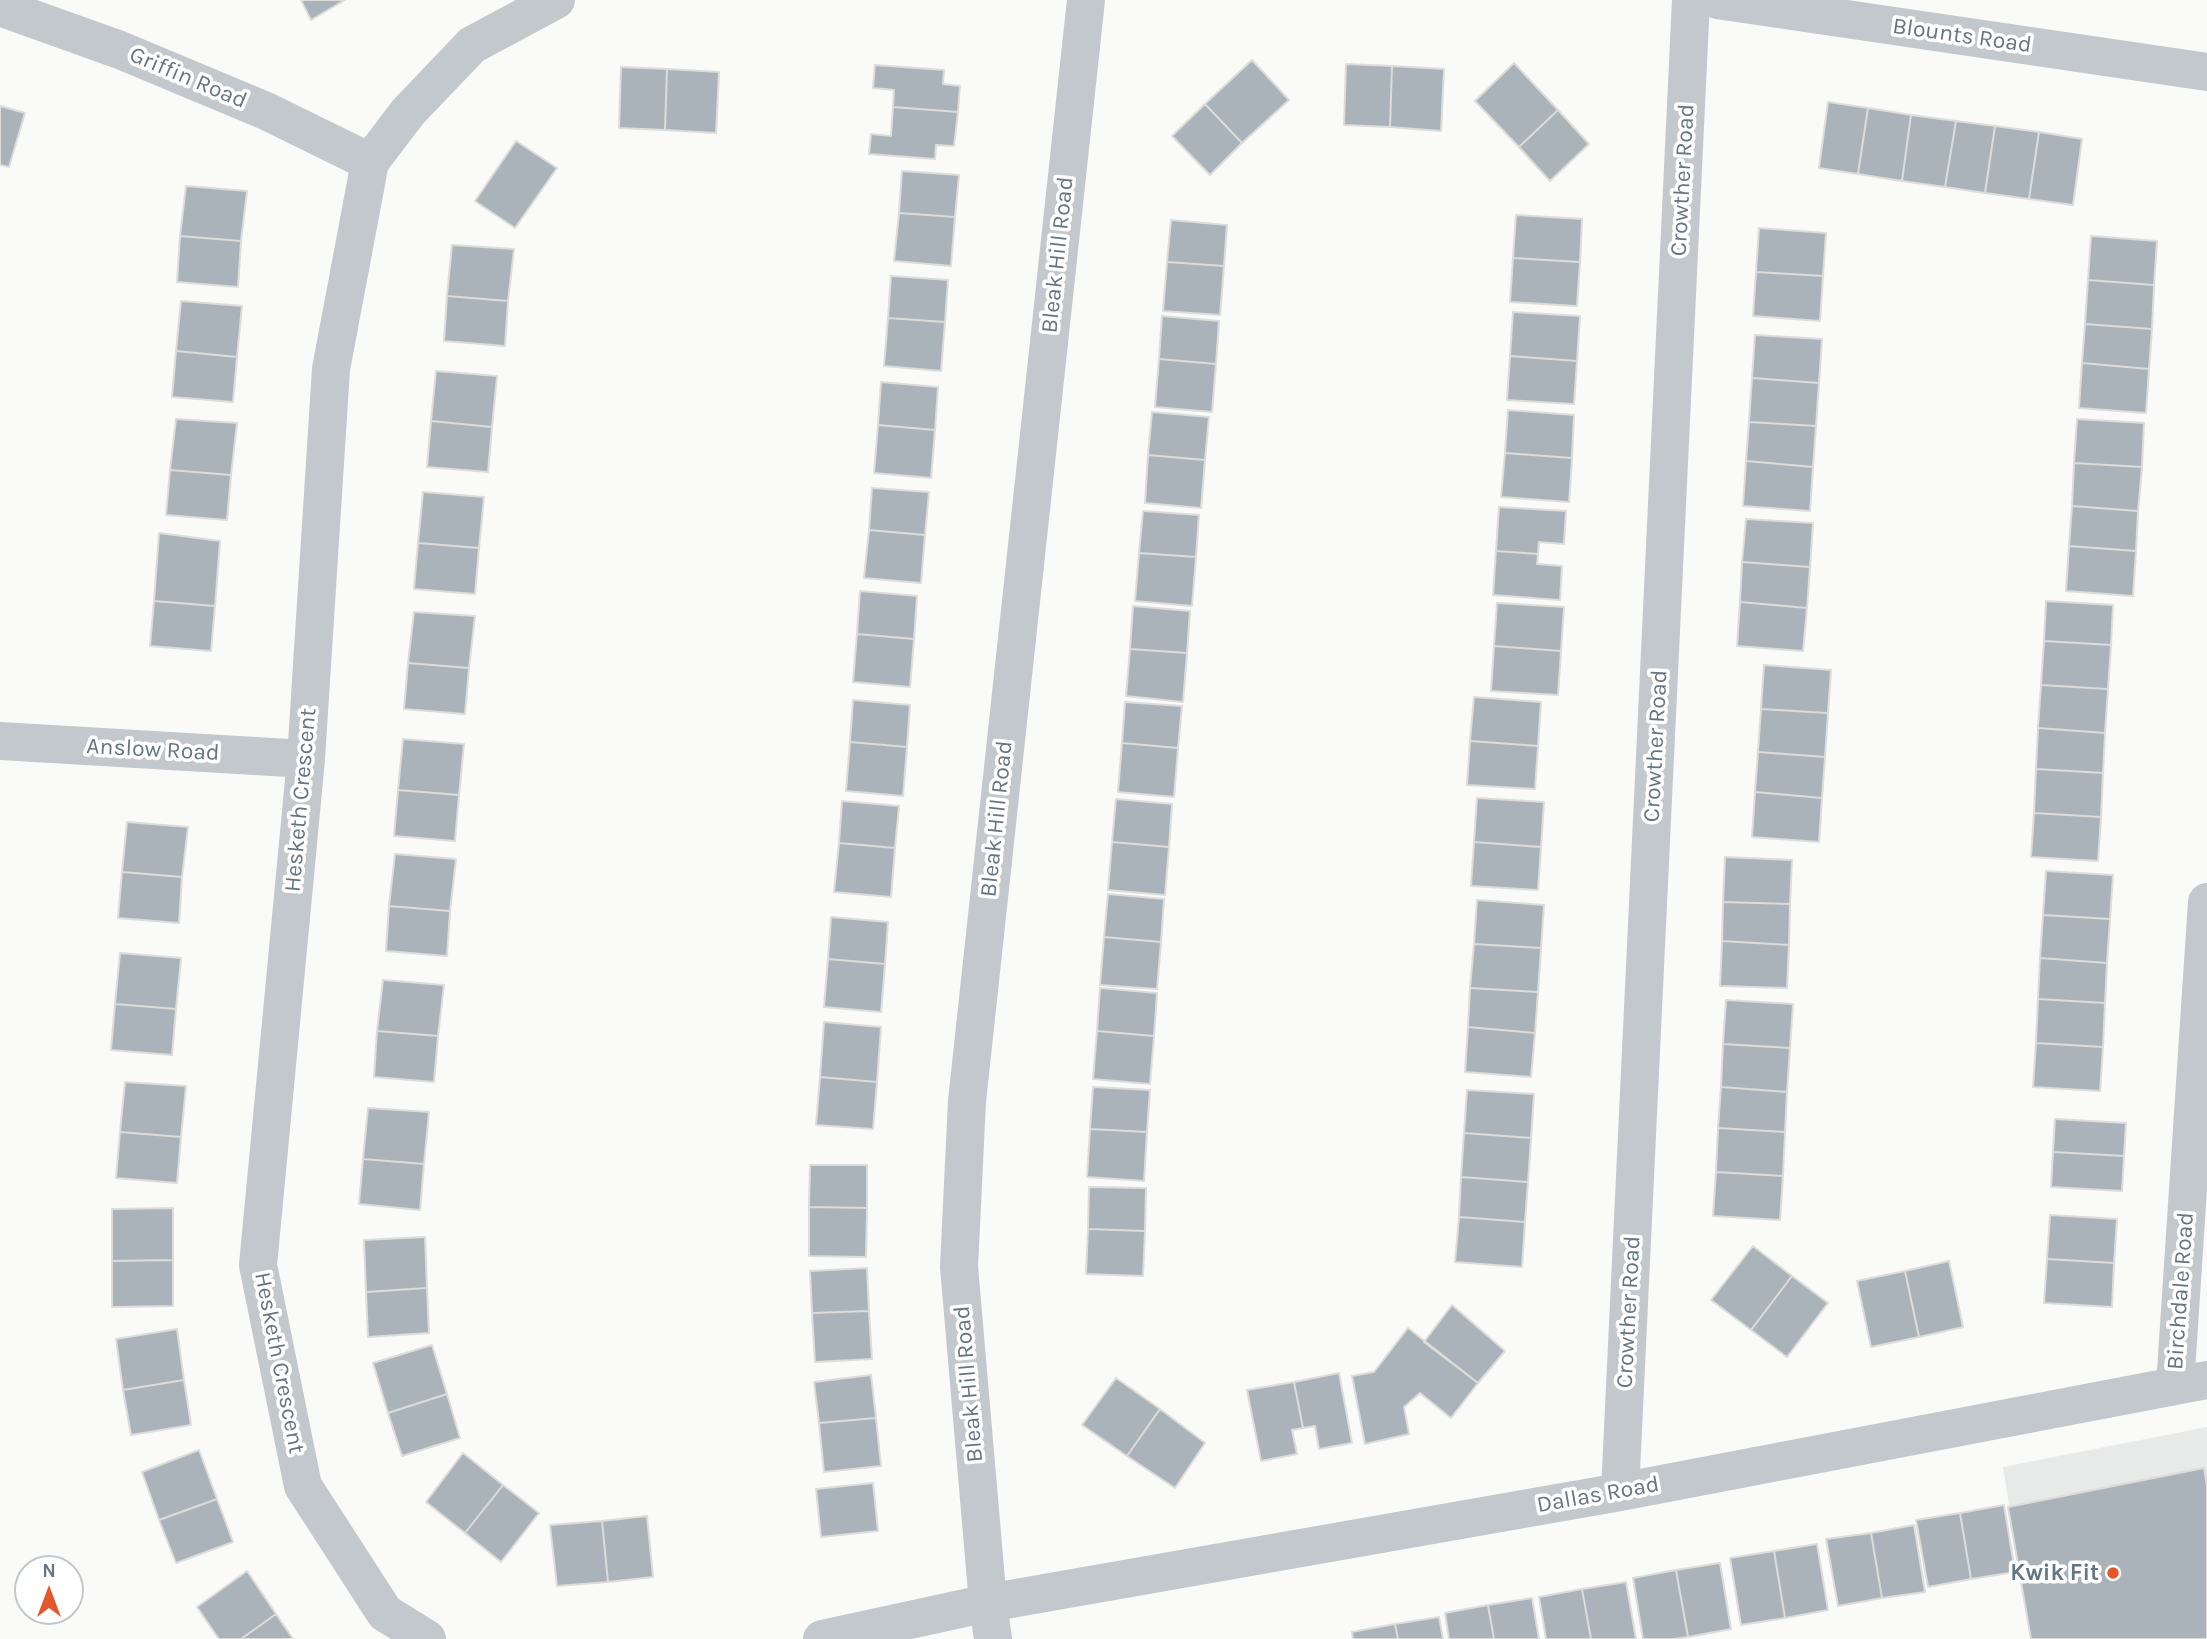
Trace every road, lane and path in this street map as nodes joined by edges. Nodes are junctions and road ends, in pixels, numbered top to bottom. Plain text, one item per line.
1 (556, 0) edge
2 (1086, 0) edge
3 (1691, 0) edge
4 (1717, 0) edge
5 (0, 8) edge
6 (2207, 72) edge
7 (370, 162) junction
8 (0, 741) edge
9 (306, 759) junction
10 (2207, 902) edge
11 (2191, 1383) edge
12 (1620, 1492) junction
13 (991, 1621) edge
14 (427, 1639) edge
15 (822, 1639) edge

1 - 7 street, Hesketh Crescent
2 - 13 street, Bleak Hill Road
3 - 12 street, Crowther Road
4 - 6 street, Blounts Road
5 - 7 street, Griffin Road
7 - 9 street, Hesketh Crescent
8 - 9 street, Anslow Road
9 - 14 street, Hesketh Crescent
10 - 11 street, Birchdale Road
11 - 12 street, Dallas Road
12 - 13 street, Dallas Road
13 - 15 street

